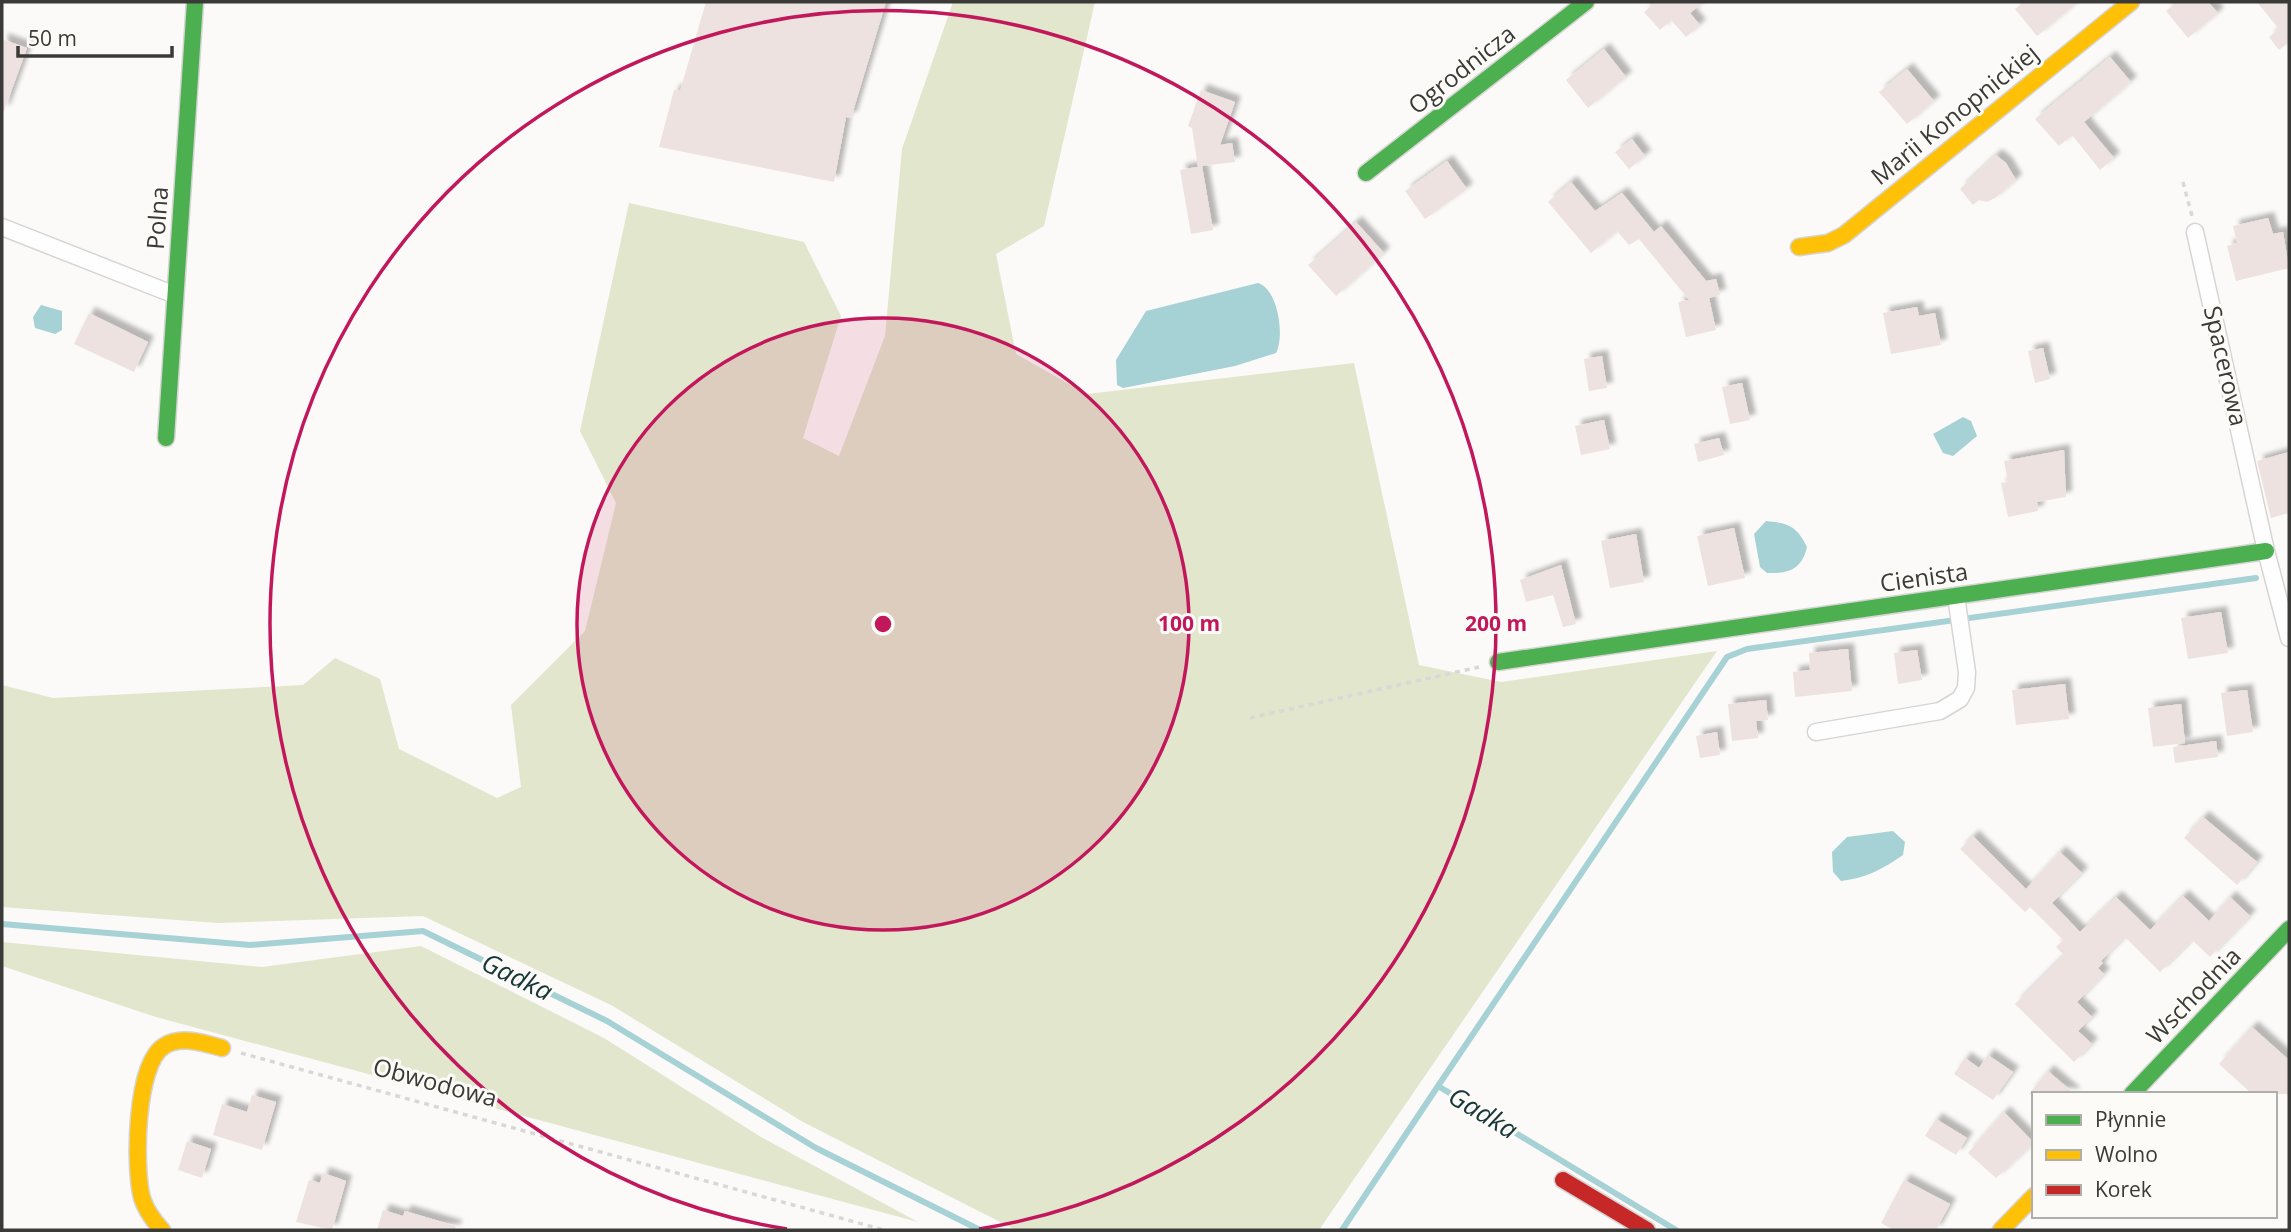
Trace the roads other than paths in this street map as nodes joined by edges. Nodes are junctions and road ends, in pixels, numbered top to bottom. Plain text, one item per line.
1 (195, 2) edge
2 (1586, 2) edge
3 (2131, 2) edge
4 (1366, 173) dead end
5 (2, 227) edge
6 (2195, 232) road end
7 (1800, 247) dead end
8 (176, 295) junction
9 (166, 438) dead end
10 (2266, 551) junction
11 (1956, 596) junction
12 (2289, 638) edge
13 (1499, 662) road end
14 (1816, 732) dead end
15 (2289, 929) edge
16 (222, 1048) road end
17 (2134, 1092) edge
18 (1563, 1180) dead end
19 (2032, 1198) edge
20 (162, 1230) edge
21 (1647, 1230) edge
22 (2001, 1230) edge

1 - 8 street, Polna
2 - 4 street, Ogrodnicza
3 - 7 street, Marii Konopnickiej
5 - 8 street
6 - 10 street, Spacerowa
8 - 9 street, Polna
10 - 11 street, Cienista
10 - 12 street
11 - 13 street, Cienista
11 - 14 street
15 - 17 street, Wschodnia
16 - 20 street
18 - 21 street
19 - 22 street

